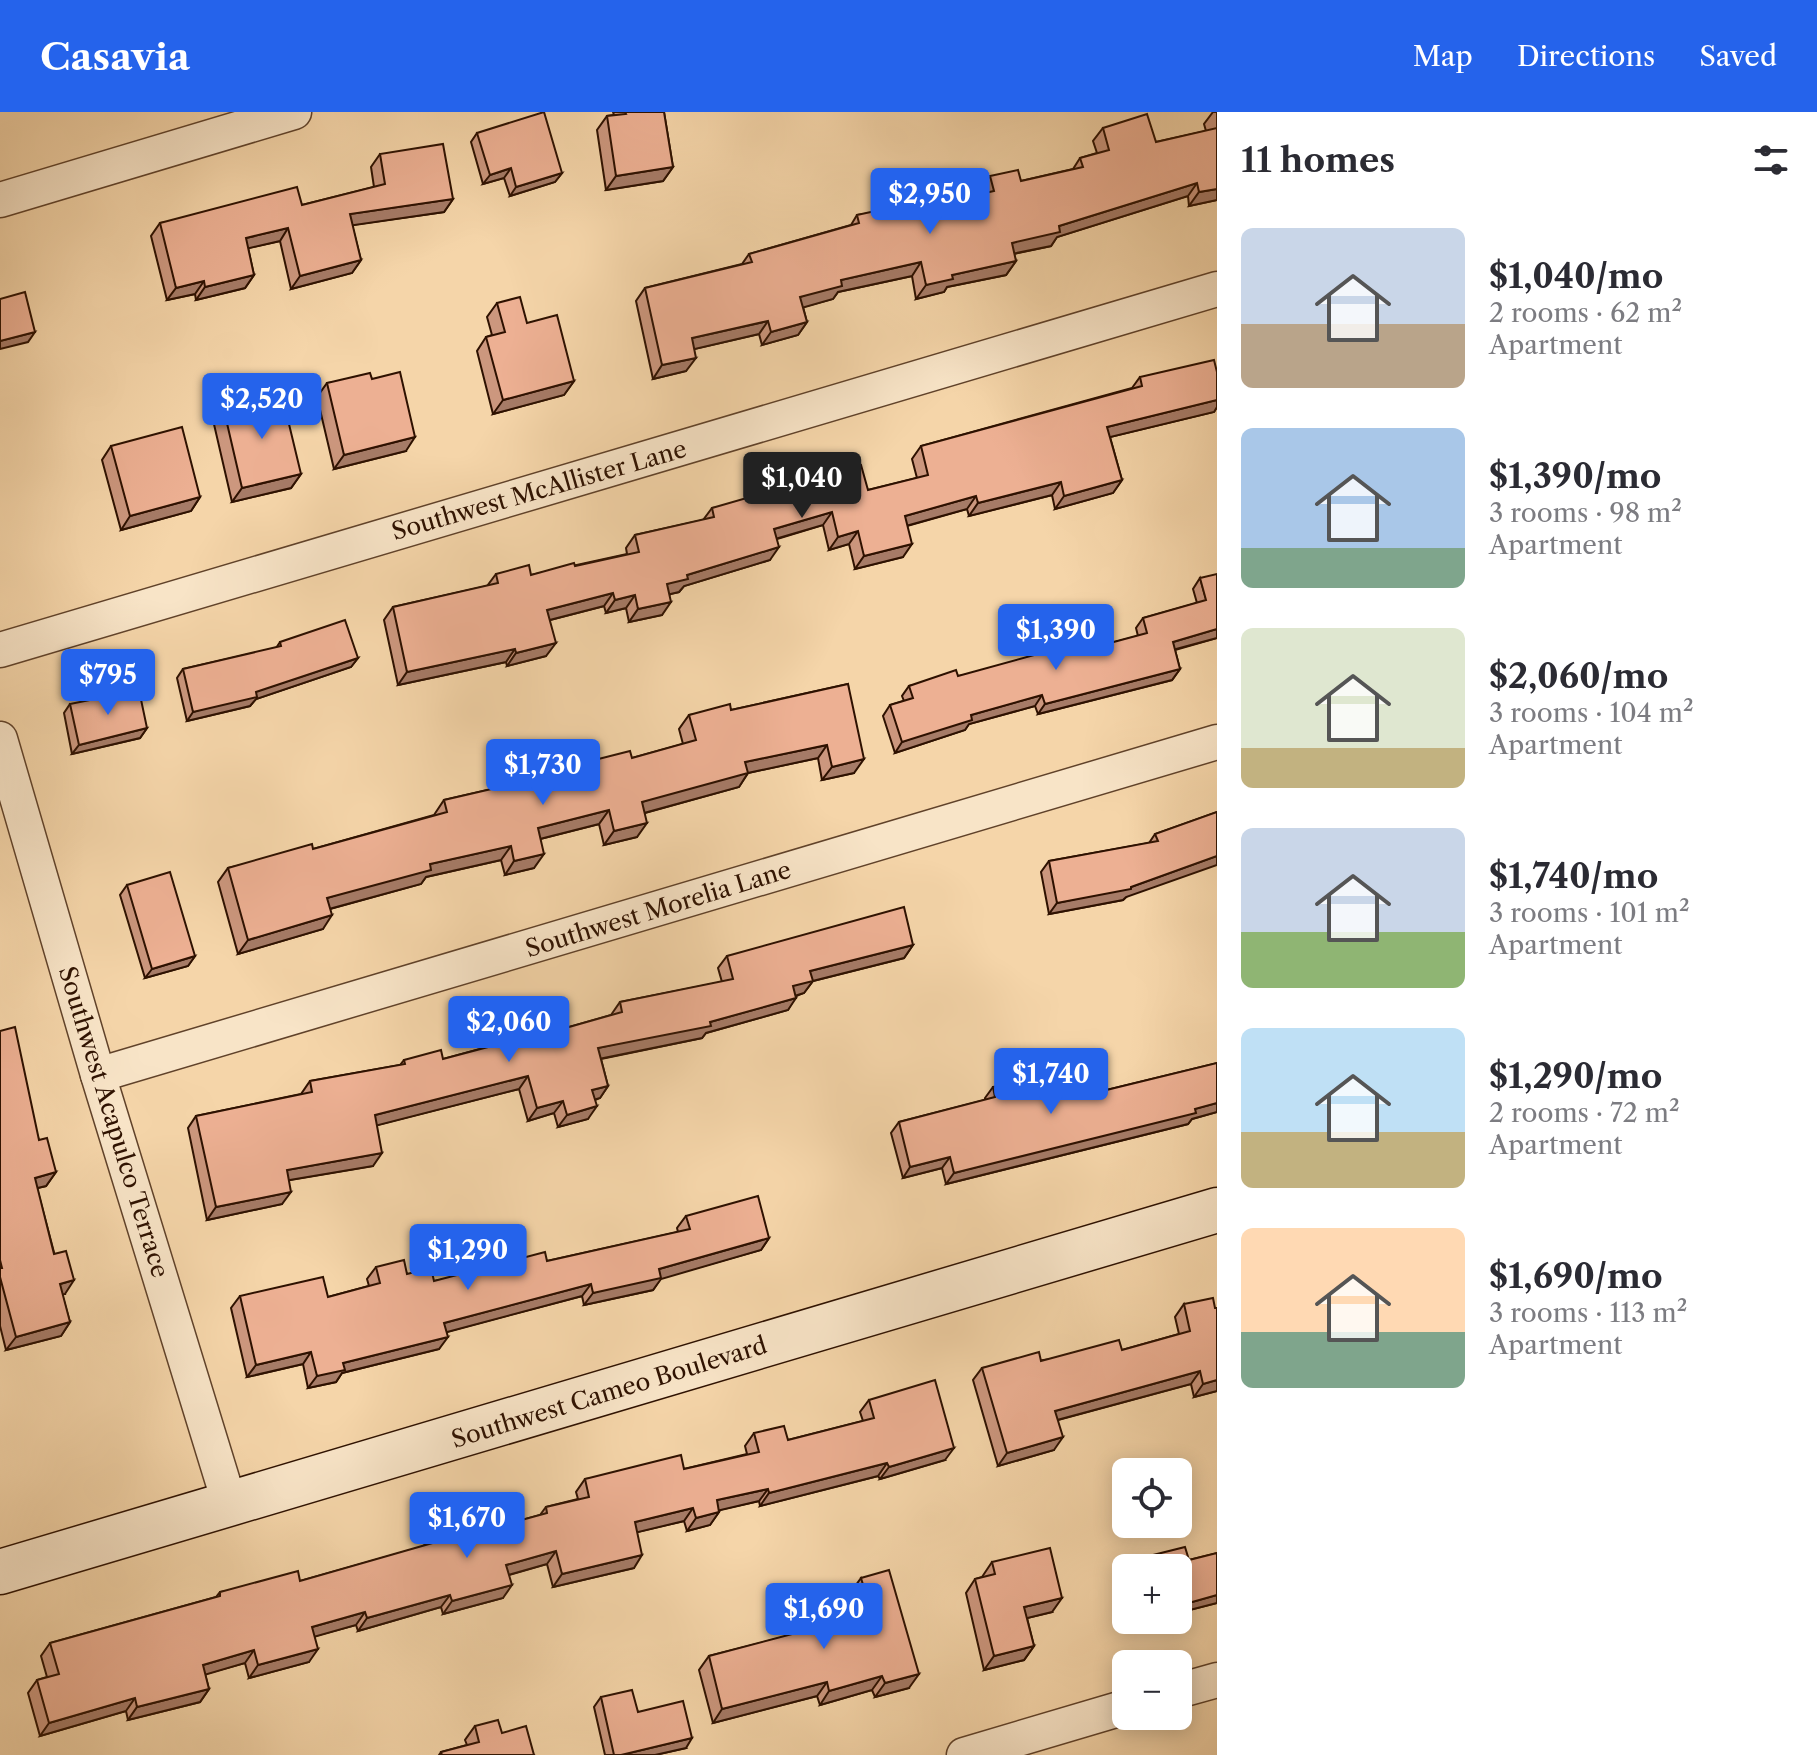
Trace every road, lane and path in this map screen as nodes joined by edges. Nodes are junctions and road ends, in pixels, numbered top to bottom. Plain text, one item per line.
1 (294, 112) edge
2 (0, 200) edge
3 (1217, 289) edge
4 (0, 650) edge
5 (0, 739) edge
6 (1217, 742) edge
7 (98, 1075) junction
8 (1217, 1210) edge
9 (230, 1505) junction
10 (0, 1572) edge
11 (1217, 1680) edge
12 (1192, 1687) edge
13 (1112, 1711) edge
14 (964, 1755) edge

1 - 2 street
3 - 4 street, Southwest McAllister Lane
5 - 7 street, Southwest Acapulco Terrace
6 - 7 street, Southwest Morelia Lane
7 - 9 street, Southwest Acapulco Terrace
8 - 9 street, Southwest Cameo Boulevard
9 - 10 street, Southwest Cameo Boulevard
11 - 12 street
13 - 14 street

